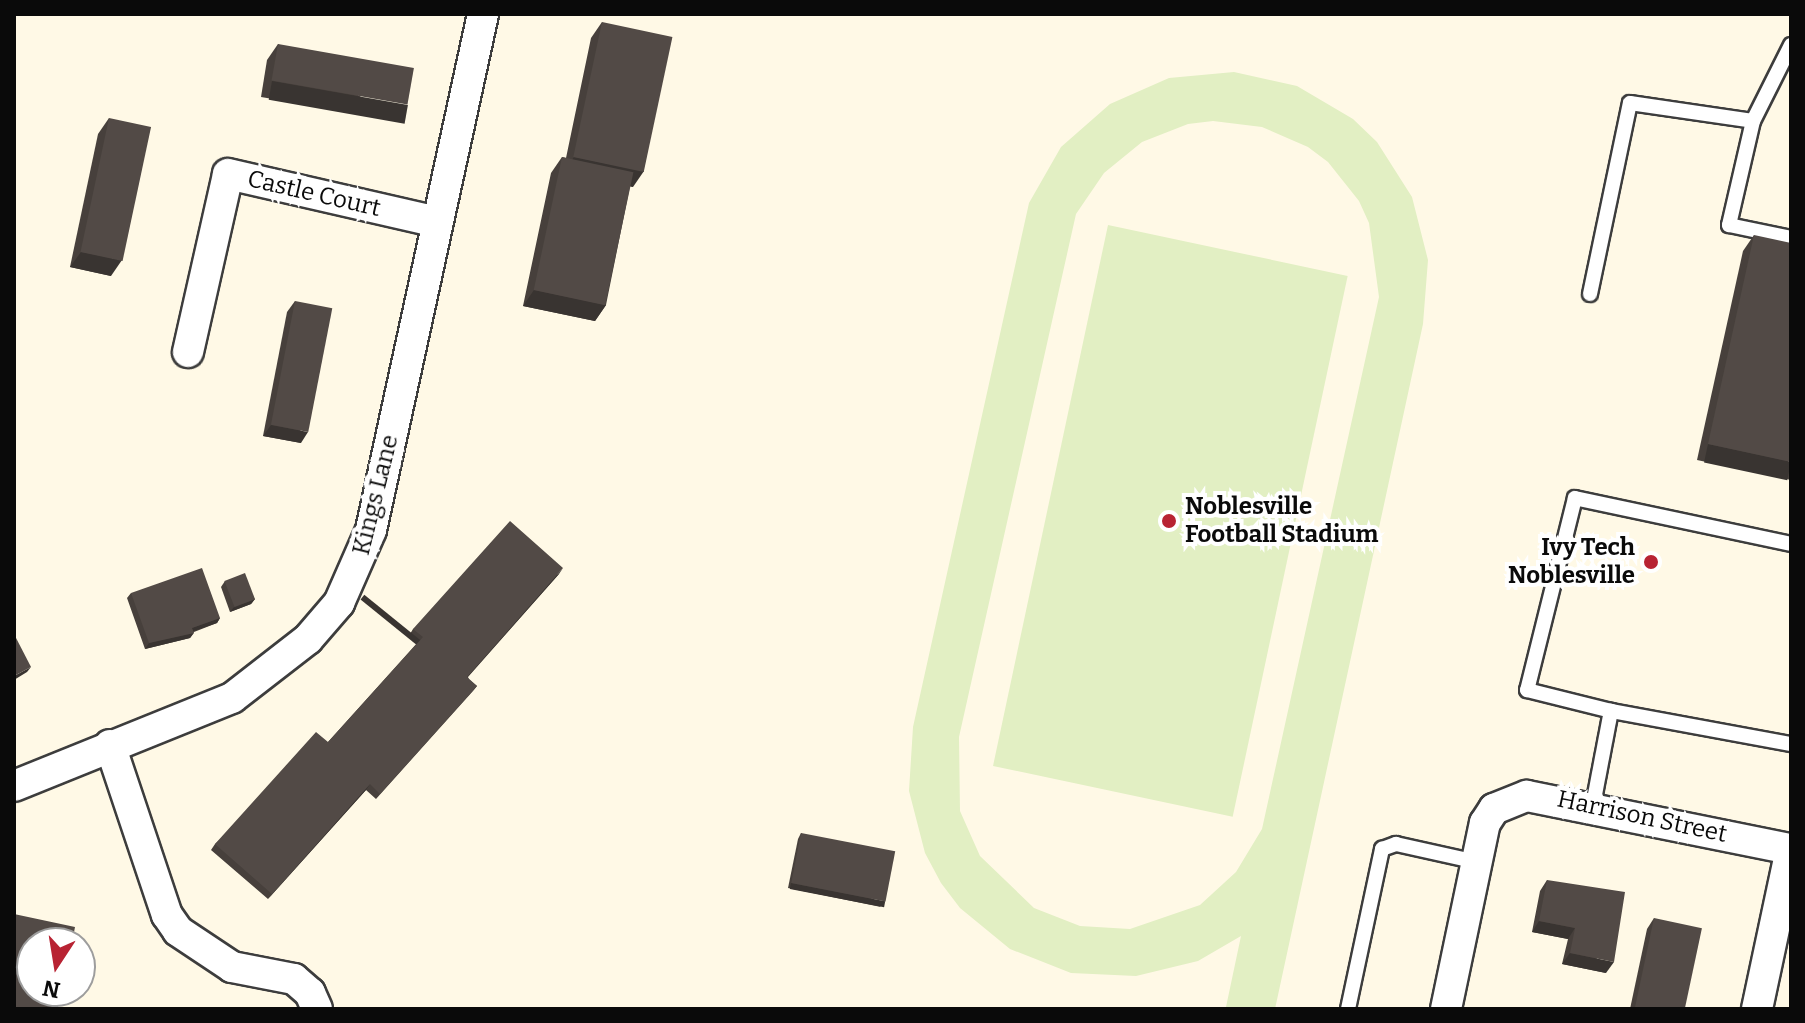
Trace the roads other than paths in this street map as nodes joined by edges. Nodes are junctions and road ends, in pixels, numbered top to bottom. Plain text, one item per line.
1 (483, 14) edge
2 (1791, 45) edge
3 (1753, 121) junction
4 (438, 222) junction
5 (1791, 238) edge
6 (1590, 294) dead end
7 (188, 352) dead end
8 (1791, 544) edge
9 (1611, 711) junction
10 (1791, 744) edge
11 (110, 745) junction
12 (14, 786) edge
13 (1593, 805) junction
14 (1791, 849) edge
15 (1477, 862) junction
16 (317, 1009) edge
17 (1348, 1009) edge
18 (1446, 1009) edge
19 (1757, 1009) edge

1 - 4 street, Kings Lane
2 - 3 lane
3 - 5 lane
3 - 6 lane
4 - 7 street, Castle Court
4 - 11 street, Kings Lane
8 - 9 lane
9 - 10 lane
9 - 13 lane
11 - 12 street, Kings Lane
11 - 16 street
13 - 14 street, Harrison Street
13 - 15 street, Harrison Street
14 - 19 street
15 - 17 lane
15 - 18 street

